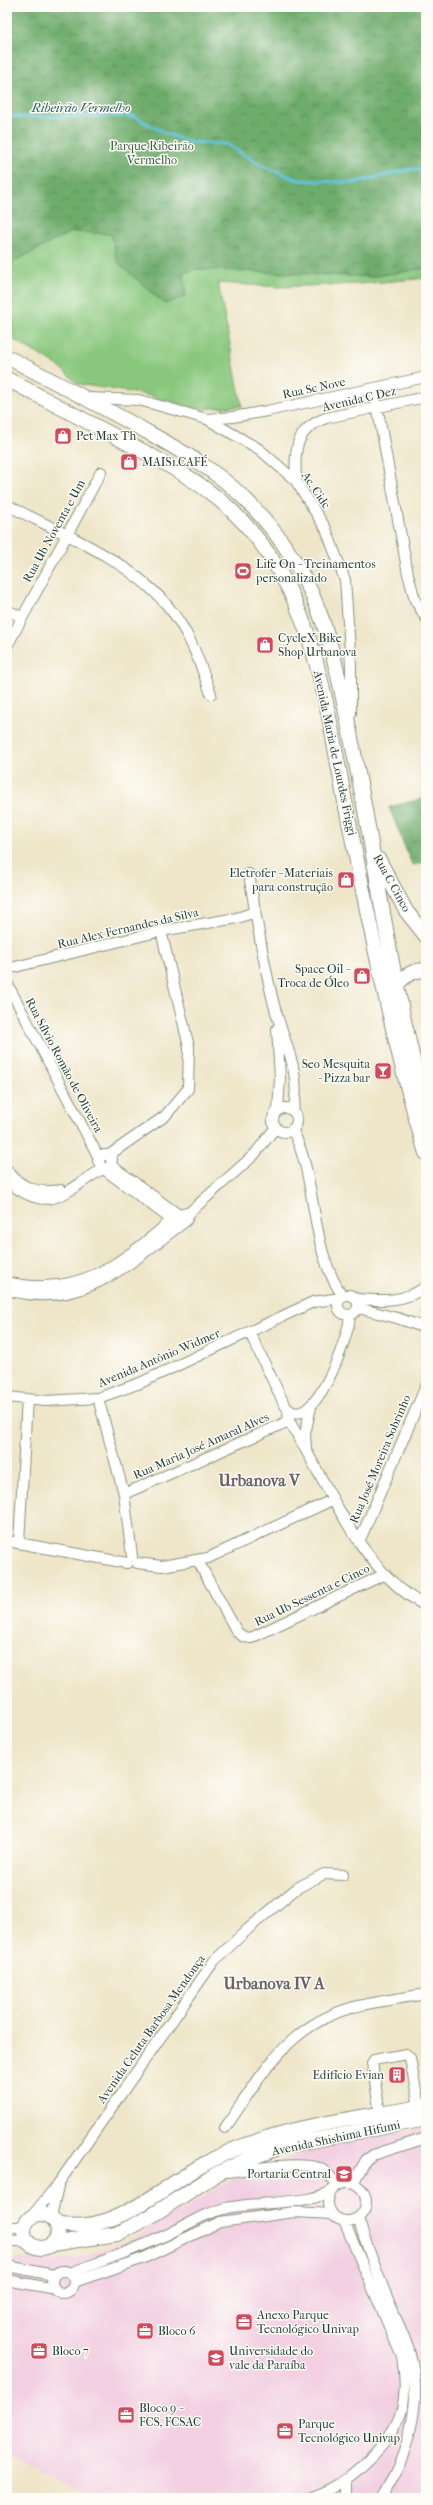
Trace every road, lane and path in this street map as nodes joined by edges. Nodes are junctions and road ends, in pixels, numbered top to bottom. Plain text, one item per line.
1 (7, 357) edge
2 (426, 377) edge
3 (7, 378) edge
4 (374, 389) junction
5 (426, 397) edge
6 (88, 398) junction
7 (376, 407) junction
8 (207, 419) junction
9 (101, 472) dead end
10 (296, 481) junction
11 (7, 505) edge
12 (65, 536) junction
13 (7, 610) edge
14 (21, 617) junction
15 (426, 618) edge
16 (7, 646) edge
17 (210, 694) dead end
18 (351, 735) junction
19 (374, 849) junction
20 (249, 874) dead end
21 (255, 912) junction
22 (161, 931) junction
23 (426, 936) edge
24 (7, 969) edge
25 (426, 970) edge
26 (7, 983) edge
27 (397, 984) junction
28 (274, 1005) junction
29 (278, 1110) junction
30 (292, 1111) junction
31 (426, 1112) edge
32 (276, 1127) junction
33 (292, 1129) junction
34 (426, 1153) edge
35 (103, 1165) junction
36 (7, 1170) edge
37 (7, 1181) edge
38 (181, 1218) junction
39 (7, 1282) edge
40 (426, 1287) edge
41 (7, 1290) edge
42 (342, 1297) junction
43 (313, 1302) junction
44 (358, 1304) junction
45 (339, 1309) junction
46 (350, 1315) junction
47 (426, 1328) edge
48 (250, 1333) junction
49 (426, 1386) edge
50 (7, 1397) edge
51 (98, 1398) junction
52 (27, 1399) junction
53 (311, 1407) junction
54 (290, 1414) junction
55 (306, 1450) junction
56 (124, 1494) junction
57 (332, 1500) junction
58 (7, 1541) edge
59 (359, 1542) junction
60 (19, 1543) junction
61 (132, 1561) junction
62 (198, 1561) junction
63 (385, 1574) junction
64 (426, 1606) edge
65 (343, 1875) dead end
66 (426, 1994) edge
67 (423, 2106) edge
68 (380, 2114) junction
69 (426, 2119) edge
70 (225, 2128) dead end
71 (426, 2138) edge
72 (282, 2140) junction
73 (218, 2173) junction
74 (58, 2184) junction
75 (353, 2184) junction
76 (334, 2188) junction
77 (332, 2214) junction
78 (358, 2218) junction
79 (54, 2220) junction
80 (28, 2221) junction
81 (344, 2221) junction
82 (7, 2228) edge
83 (7, 2240) edge
84 (28, 2242) junction
85 (52, 2244) junction
86 (7, 2266) edge
87 (54, 2275) junction
88 (72, 2278) junction
89 (7, 2280) edge
90 (55, 2289) junction
91 (346, 2480) junction
92 (315, 2497) edge
93 (346, 2498) edge
94 (381, 2498) edge

1 - 6 street, Avenida Maria de Lourdes Friggi
2 - 4 street, Rua Sc Nove
3 - 34 street, Avenida Maria de Lourdes Friggi
4 - 7 street
4 - 8 street, Rua Sc Nove
5 - 7 street, Avenida C Dez
6 - 8 street, Ac. Cidc
6 - 18 street, Avenida Maria de Lourdes Friggi
7 - 10 street, Avenida C Dez
7 - 15 street
8 - 10 street, Ac. Cidc
9 - 12 street, Rua Ub Noventa e Um
10 - 18 street, Ac. Cidc
11 - 12 street
12 - 14 street, Rua Ub Noventa e Um
12 - 17 street
13 - 14 street
14 - 16 street, Rua Ub Noventa e Um
18 - 19 street, Avenida Maria de Lourdes Friggi
19 - 23 street, Rua C Cinco
19 - 27 street, Avenida Maria de Lourdes Friggi
20 - 21 street
21 - 22 street, Rua Alex Fernandes da Silva
21 - 28 street
22 - 24 street, Rua Alex Fernandes da Silva
22 - 35 street
25 - 27 street
26 - 35 street, Rua Sílvio Romão de Oliveira
27 - 31 street, Avenida Maria de Lourdes Friggi
28 - 29 street
28 - 30 street
29 - 30 street
29 - 32 street
30 - 33 street
32 - 33 street
32 - 38 street
33 - 42 street
35 - 36 street
35 - 37 street
35 - 38 street, Rua Sílvio Romão de Oliveira
38 - 39 street
38 - 41 street
40 - 44 street
42 - 43 street, Avenida Antônio Widmer
42 - 44 street
42 - 45 street
43 - 45 street
43 - 48 street, Avenida Antônio Widmer
44 - 46 street
44 - 47 street
45 - 46 street
46 - 53 street
48 - 51 street, Avenida Antônio Widmer
48 - 54 street
49 - 59 street, Rua José Moreira Sobrinho
50 - 52 street, Avenida Antônio Widmer
51 - 52 street, Avenida Antônio Widmer
51 - 56 street
52 - 60 street
53 - 54 street, Rua Maria José Amaral Alves
53 - 55 street
54 - 55 street
54 - 56 street, Rua Maria José Amaral Alves
55 - 57 street
56 - 61 street
57 - 59 street
57 - 62 street
58 - 60 street
59 - 63 street
60 - 61 street
61 - 62 street
62 - 63 street, Rua Ub Sessenta e Cinco
63 - 64 street
65 - 74 street, Avenida Celuta Barbosa Mendonça
66 - 70 street
67 - 68 street, Avenida Shishima Hifumi
67 - 68 street
68 - 72 street, Avenida Shishima Hifumi
69 - 72 street, Avenida Shishima Hifumi
71 - 75 street
72 - 73 street, Avenida Shishima Hifumi
72 - 79 street, Avenida Shishima Hifumi
73 - 76 street
73 - 85 street, Avenida Shishima Hifumi
74 - 79 street, Avenida Celuta Barbosa Mendonça
74 - 80 street, Avenida Celuta Barbosa Mendonça
75 - 76 street
75 - 78 street
76 - 77 street
76 - 88 street
77 - 81 street
77 - 88 street
78 - 81 street
78 - 94 street
79 - 80 street
79 - 85 street
80 - 82 street
80 - 84 street
81 - 91 street
83 - 84 street
84 - 85 street
86 - 87 street
87 - 88 street
87 - 90 street
88 - 90 street
89 - 90 street
91 - 92 street
91 - 93 street

